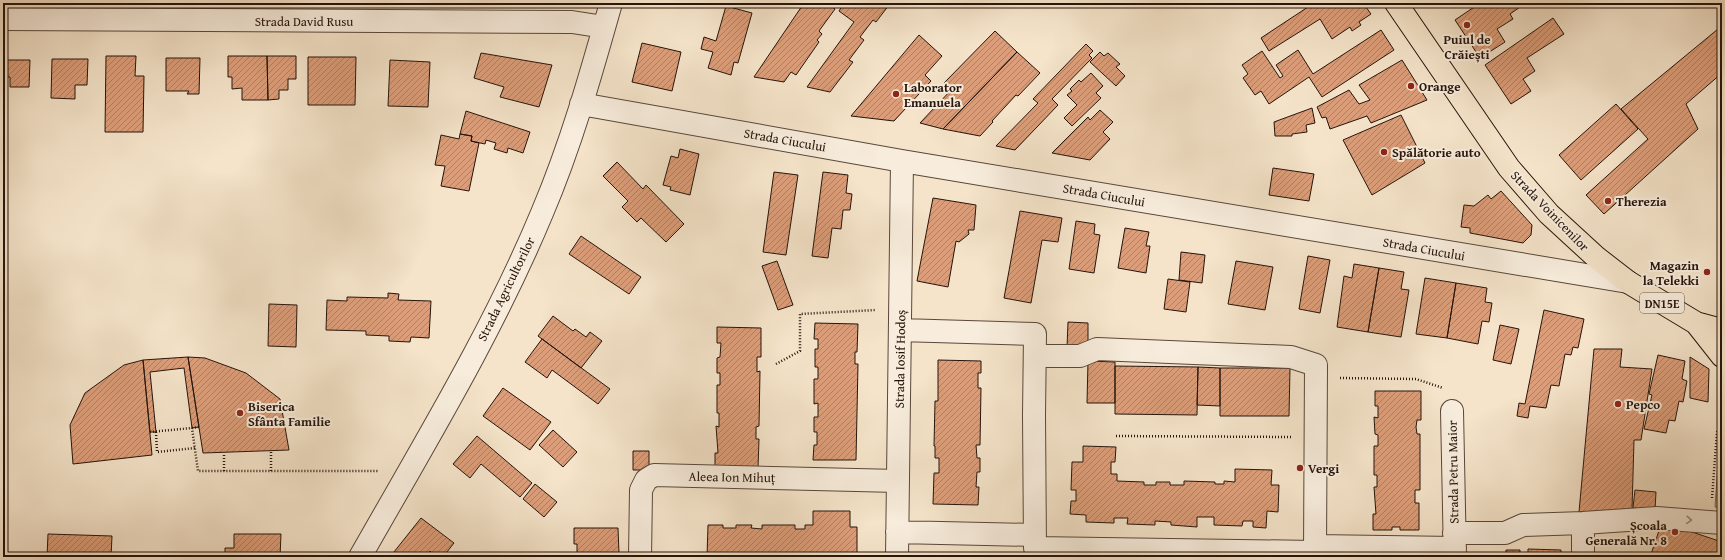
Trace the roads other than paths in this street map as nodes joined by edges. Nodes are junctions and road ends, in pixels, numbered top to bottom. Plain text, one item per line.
1 (611, 3) edge
2 (1396, 3) edge
3 (3, 19) edge
4 (604, 27) junction
5 (581, 104) junction
6 (902, 161) junction
7 (1628, 282) junction
8 (1696, 323) junction
9 (900, 330) junction
10 (1722, 330) edge
11 (1035, 356) junction
12 (1722, 356) edge
13 (1452, 411) road end
14 (898, 481) junction
15 (1722, 522) edge
16 (1583, 523) junction
17 (898, 532) junction
18 (1034, 534) junction
19 (1315, 546) junction
20 (1454, 546) edge
21 (1161, 553) edge
22 (360, 557) edge
23 (640, 557) edge
24 (897, 557) edge
25 (1583, 557) edge

1 - 4 street, Strada Agricultorilor
2 - 7 main road, Strada Voinicenilor / DN15E
3 - 4 street, Strada David Rusu
4 - 5 street, Strada Agricultorilor
5 - 6 street, Strada Ciucului
5 - 22 street, Strada Agricultorilor
6 - 7 street, Strada Ciucului
6 - 9 street, Strada Iosif Hodoș
7 - 8 main road, Strada Voinicenilor / DN15E
8 - 10 main road, Strada Voinicenilor / DN15E
8 - 12 main road, DN15E
9 - 11 street
9 - 14 street, Strada Iosif Hodoș
11 - 18 street
11 - 19 street
13 - 20 street, Strada Petru Maior
14 - 17 street, Strada Iosif Hodoș
14 - 23 street, Aleea Ion Mihuț
16 -> 15 street, Strada Petru Maior
16 - 20 street, Strada Petru Maior
16 - 25 street
17 - 18 street
17 - 24 street, Strada Iosif Hodoș
18 - 21 street
19 - 20 street
19 - 21 street

